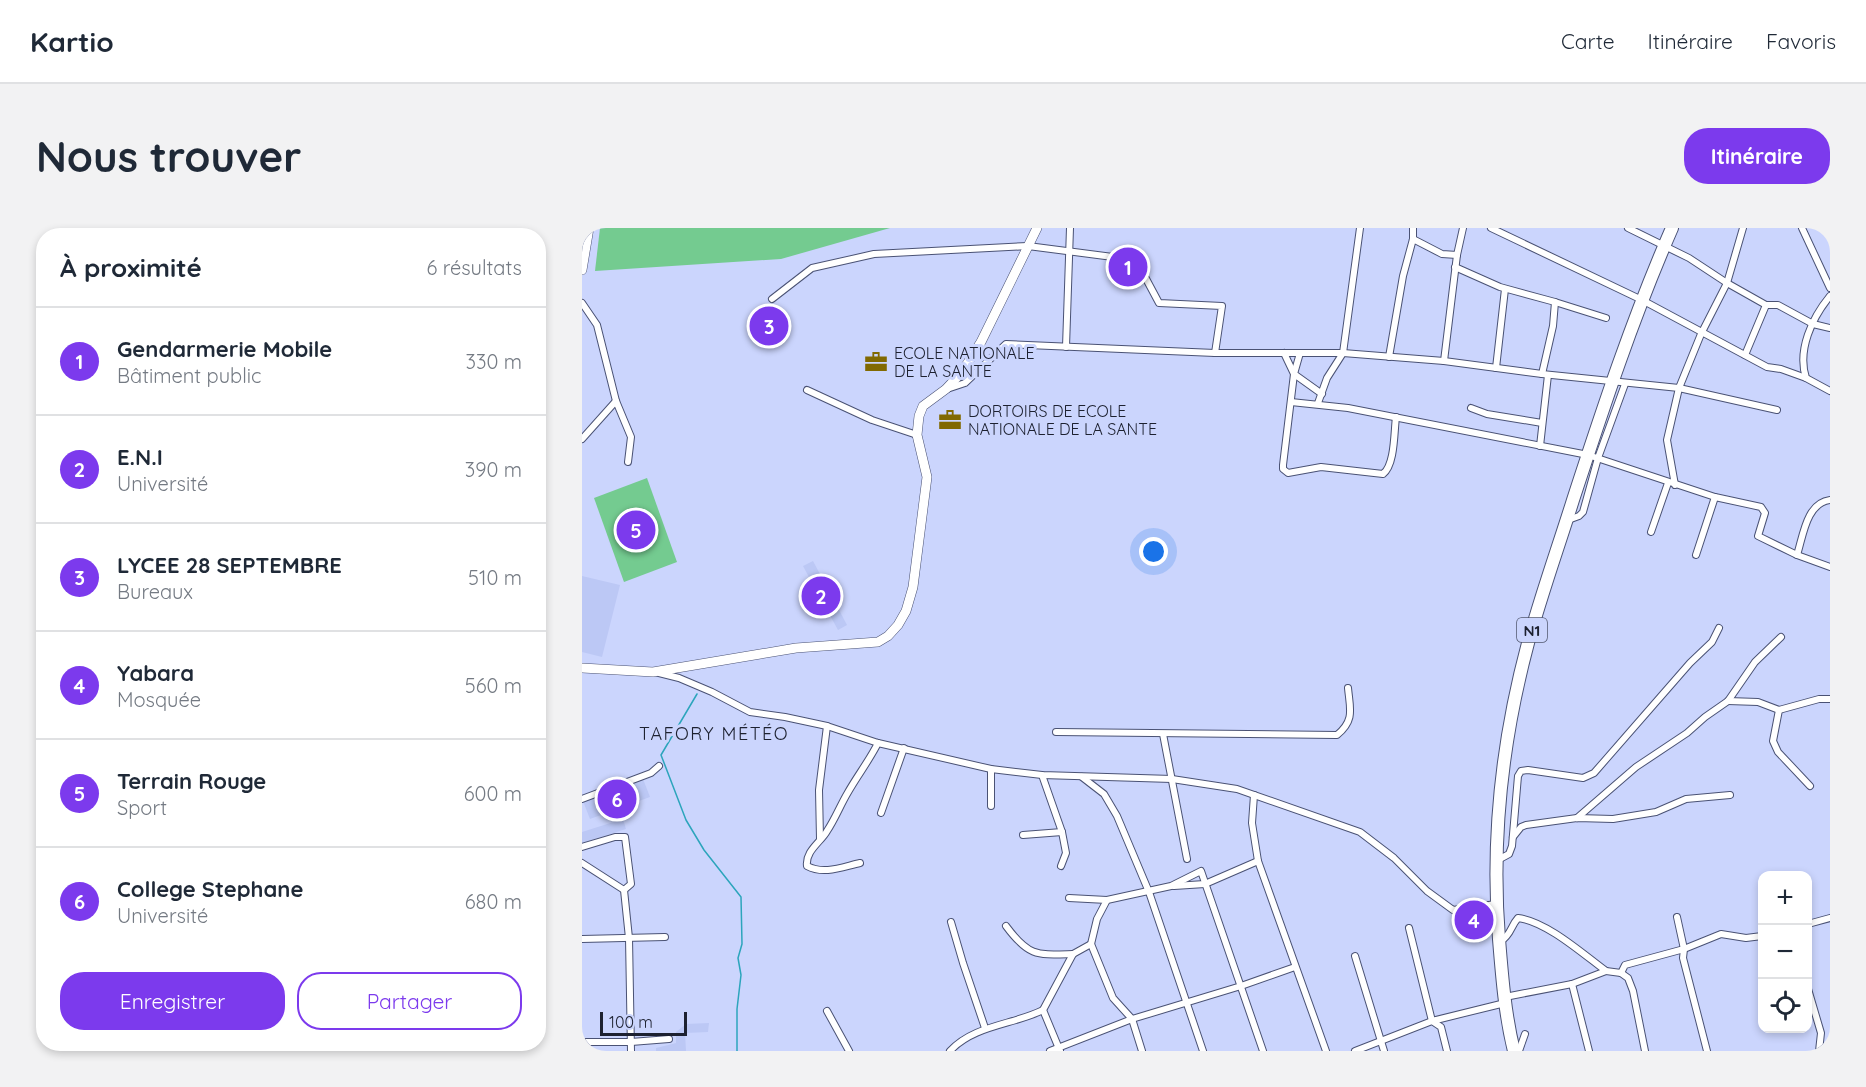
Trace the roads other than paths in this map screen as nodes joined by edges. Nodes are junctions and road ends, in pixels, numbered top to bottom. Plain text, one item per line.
1 (589, 228) edge
2 (1036, 228) edge
3 (1070, 228) edge
4 (1360, 228) edge
5 (1413, 228) edge
6 (1463, 228) edge
7 (1491, 228) edge
8 (1628, 228) edge
9 (1672, 228) edge
10 (1802, 228) edge
11 (1740, 229) edge
12 (1413, 239) junction
13 (1028, 246) junction
14 (1665, 246) junction
15 (1068, 251) junction
16 (1457, 255) junction
17 (1455, 267) junction
18 (582, 270) edge
19 (1727, 283) junction
20 (1830, 288) edge
21 (1505, 289) junction
22 (1830, 296) edge
23 (772, 298) dead end
24 (1642, 300) junction
25 (1555, 302) junction
26 (582, 303) edge
27 (1766, 305) junction
28 (1606, 318) dead end
29 (1813, 324) junction
30 (1830, 328) edge
31 (1701, 333) junction
32 (1066, 347) junction
33 (1215, 353) junction
34 (1284, 353) junction
35 (1300, 353) junction
36 (1343, 353) junction
37 (1745, 355) junction
38 (1389, 357) junction
39 (1444, 361) junction
40 (1496, 368) junction
41 (1294, 374) junction
42 (1545, 375) junction
43 (1806, 378) junction
44 (1611, 382) junction
45 (1625, 384) junction
46 (1680, 388) junction
47 (807, 390) dead end
48 (946, 390) junction
49 (1830, 391) edge
50 (1322, 394) junction
51 (616, 401) junction
52 (1291, 402) junction
53 (1318, 404) junction
54 (1471, 408) dead end
55 (1777, 410) dead end
56 (1396, 417) junction
57 (1542, 423) junction
58 (917, 435) junction
59 (582, 439) edge
60 (1540, 446) junction
61 (1593, 456) junction
62 (628, 462) dead end
63 (1672, 484) junction
64 (1715, 497) junction
65 (1830, 500) edge
66 (1651, 532) dead end
67 (1696, 555) dead end
68 (1797, 555) junction
69 (1830, 567) edge
70 (1719, 628) dead end
71 (1781, 637) dead end
72 (582, 668) edge
73 (653, 672) junction
74 (1348, 688) dead end
75 (1830, 699) edge
76 (1728, 700) junction
77 (1779, 710) junction
78 (827, 726) junction
79 (1056, 732) dead end
80 (1163, 734) junction
81 (878, 743) junction
82 (904, 748) junction
83 (659, 766) dead end
84 (991, 769) junction
85 (1042, 775) junction
86 (1082, 777) junction
87 (1172, 779) junction
88 (1810, 786) dead end
89 (1254, 795) junction
90 (1730, 795) dead end
91 (582, 799) edge
92 (991, 806) dead end
93 (881, 813) dead end
94 (1577, 818) junction
95 (1517, 825) junction
96 (1062, 832) junction
97 (1023, 835) dead end
98 (820, 839) junction
99 (582, 847) edge
100 (1187, 859) dead end
101 (1258, 861) junction
102 (1496, 861) junction
103 (582, 863) edge
104 (860, 863) dead end
105 (1061, 866) dead end
106 (1205, 884) junction
107 (1171, 886) junction
108 (624, 890) junction
109 (1149, 892) junction
110 (1069, 898) dead end
111 (1107, 900) junction
112 (1496, 904) junction
113 (1677, 917) dead end
114 (1830, 918) edge
115 (951, 922) dead end
116 (1812, 923) edge
117 (1006, 926) dead end
118 (1409, 928) dead end
119 (1758, 936) edge
120 (665, 937) dead end
121 (629, 938) junction
122 (582, 939) edge
123 (1499, 942) junction
124 (1091, 944) junction
125 (1684, 948) junction
126 (1073, 954) junction
127 (1355, 956) dead end
128 (1625, 965) junction
129 (1295, 967) junction
130 (1606, 971) junction
131 (1621, 973) junction
132 (1628, 978) junction
133 (1572, 984) junction
134 (1241, 986) junction
135 (1505, 1000) junction
136 (1187, 1002) junction
137 (1812, 1002) edge
138 (1043, 1010) junction
139 (827, 1011) dead end
140 (1132, 1019) junction
141 (1432, 1021) junction
142 (986, 1028) junction
143 (1525, 1034) dead end
144 (669, 1039) dead end
145 (1381, 1041) junction
146 (582, 1042) edge
147 (631, 1042) junction
148 (1060, 1049) edge
149 (631, 1051) edge
150 (849, 1051) edge
151 (950, 1051) edge
152 (1050, 1051) edge
153 (1142, 1051) edge
154 (1203, 1051) edge
155 (1263, 1051) edge
156 (1326, 1051) edge
157 (1355, 1051) edge
158 (1384, 1051) edge
159 (1447, 1051) edge
160 (1514, 1051) edge
161 (1519, 1051) edge
162 (1589, 1051) edge
163 (1646, 1051) edge
164 (1707, 1051) edge
165 (1819, 1051) edge

1 - 18 street
2 - 13 street
3 - 15 street
4 - 36 street
5 - 12 street
6 - 16 street
7 - 24 street
8 - 14 street
9 - 14 highway, N1
10 - 20 street
11 - 19 street
12 - 16 street
12 - 38 street
13 - 15 street
13 - 23 street
13 - 48 street
14 - 19 street
14 - 24 highway, N1
15 - 32 street
15 - 33 street
16 - 17 street
17 - 21 street
17 - 39 street
19 - 27 street
19 - 31 street
21 - 25 street
21 - 40 street
22 - 29 street
24 - 31 street
24 - 44 highway, N1
25 - 28 street
25 - 42 street
26 - 51 street
27 - 29 street
27 - 37 street
29 - 30 street
29 - 43 street
31 - 37 street
31 - 46 street
32 - 33 street
32 - 48 street
33 - 34 street
34 - 35 street
34 - 41 street
35 - 36 street
35 - 41 street
36 - 38 street
36 - 50 street
37 - 43 street
38 - 39 street
39 - 40 street
40 - 42 street
41 - 50 street
41 - 52 street
42 - 44 street
42 - 57 street
43 - 49 street
44 - 45 street
44 - 61 highway, N1
45 - 46 street
45 - 61 street
46 - 55 street
46 - 63 street
47 - 58 street
48 - 58 street
50 - 53 street
51 - 59 street
51 - 62 street
52 - 53 street
52 - 56 street
53 - 56 street
54 - 57 street
56 - 60 street
57 - 60 street
58 - 73 street
60 - 61 street
61 - 63 street
61 - 102 highway, N1
63 - 64 street
63 - 66 street
64 - 67 street
64 - 68 street
65 - 68 street
68 - 69 street
70 - 95 street
71 - 76 street
72 - 73 street
73 - 78 street
74 - 80 street
75 - 77 street
76 - 77 street
76 - 94 street
77 - 88 street
78 - 81 street
78 - 98 street
79 - 80 street
80 - 87 street
81 - 82 street
81 - 98 street
82 - 84 street
82 - 93 street
83 - 91 street
84 - 85 street
84 - 92 street
85 - 86 street
85 - 96 street
86 - 87 street
86 - 109 street
87 - 89 street
87 - 100 street
89 - 101 street
89 - 112 street
90 - 94 street
94 - 95 street
95 - 102 street
96 - 97 street
96 - 105 street
98 - 104 street
99 - 108 street
101 - 106 street
101 - 129 street
102 - 112 highway, N1
103 - 108 street
106 - 107 street
106 - 107 street
106 - 134 street
107 - 109 street
108 - 121 street
109 - 111 street
109 - 136 street
110 - 111 street
111 - 124 street
112 - 123 highway, N1
113 - 125 street
114 - 116 street
115 - 142 street
117 - 126 street
118 - 141 street
119 - 125 street
120 - 121 street
121 - 122 street
121 - 147 street
123 - 130 street
123 - 135 highway, N1
124 - 126 street
124 - 140 street
125 - 128 street
125 - 164 street
126 - 138 street
127 - 145 street
128 - 131 street
128 - 132 street
129 - 134 street
129 - 156 street
130 - 131 street
130 - 133 street
131 - 132 street
132 - 163 street
133 - 135 street
133 - 162 street
134 - 136 street
134 - 155 street
135 - 141 street
135 - 160 highway, N1
136 - 140 street
136 - 154 street
137 - 165 street
138 - 142 street
138 - 148 street
139 - 150 street
140 - 148 street
140 - 153 street
141 - 145 street
141 - 159 street
142 - 151 street
143 - 161 street
144 - 147 street
145 - 157 street
145 - 158 street
146 - 147 street
147 - 149 street
148 - 152 street

